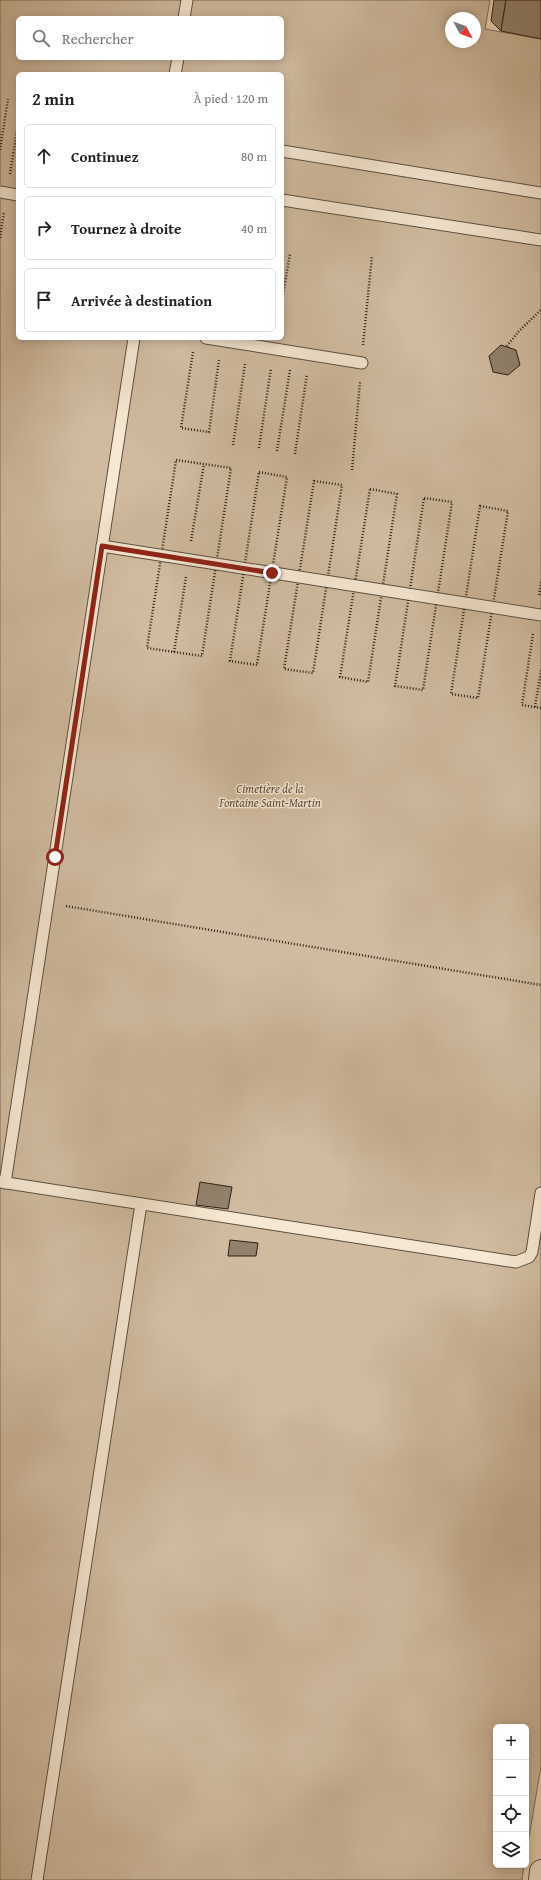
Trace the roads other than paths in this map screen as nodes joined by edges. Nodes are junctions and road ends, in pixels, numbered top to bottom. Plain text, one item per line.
1 (187, 0) edge
2 (184, 16) edge
3 (178, 60) edge
4 (175, 72) edge
5 (284, 151) edge
6 (0, 192) edge
7 (541, 193) edge
8 (16, 195) edge
9 (284, 200) edge
10 (541, 240) edge
11 (134, 340) edge
12 (217, 340) edge
13 (362, 362) dead end
14 (102, 546) junction
15 (538, 615) edge
16 (2, 1182) edge
17 (541, 1193) edge
18 (141, 1204) junction
19 (538, 1239) edge
20 (37, 1880) edge

1 - 2 lane
3 - 4 lane
5 - 7 lane
6 - 8 lane
9 - 10 lane
11 - 14 lane
12 - 13 lane
14 - 15 lane
14 - 16 lane
16 - 18 lane
17 - 19 lane
18 - 19 lane
18 - 20 lane

